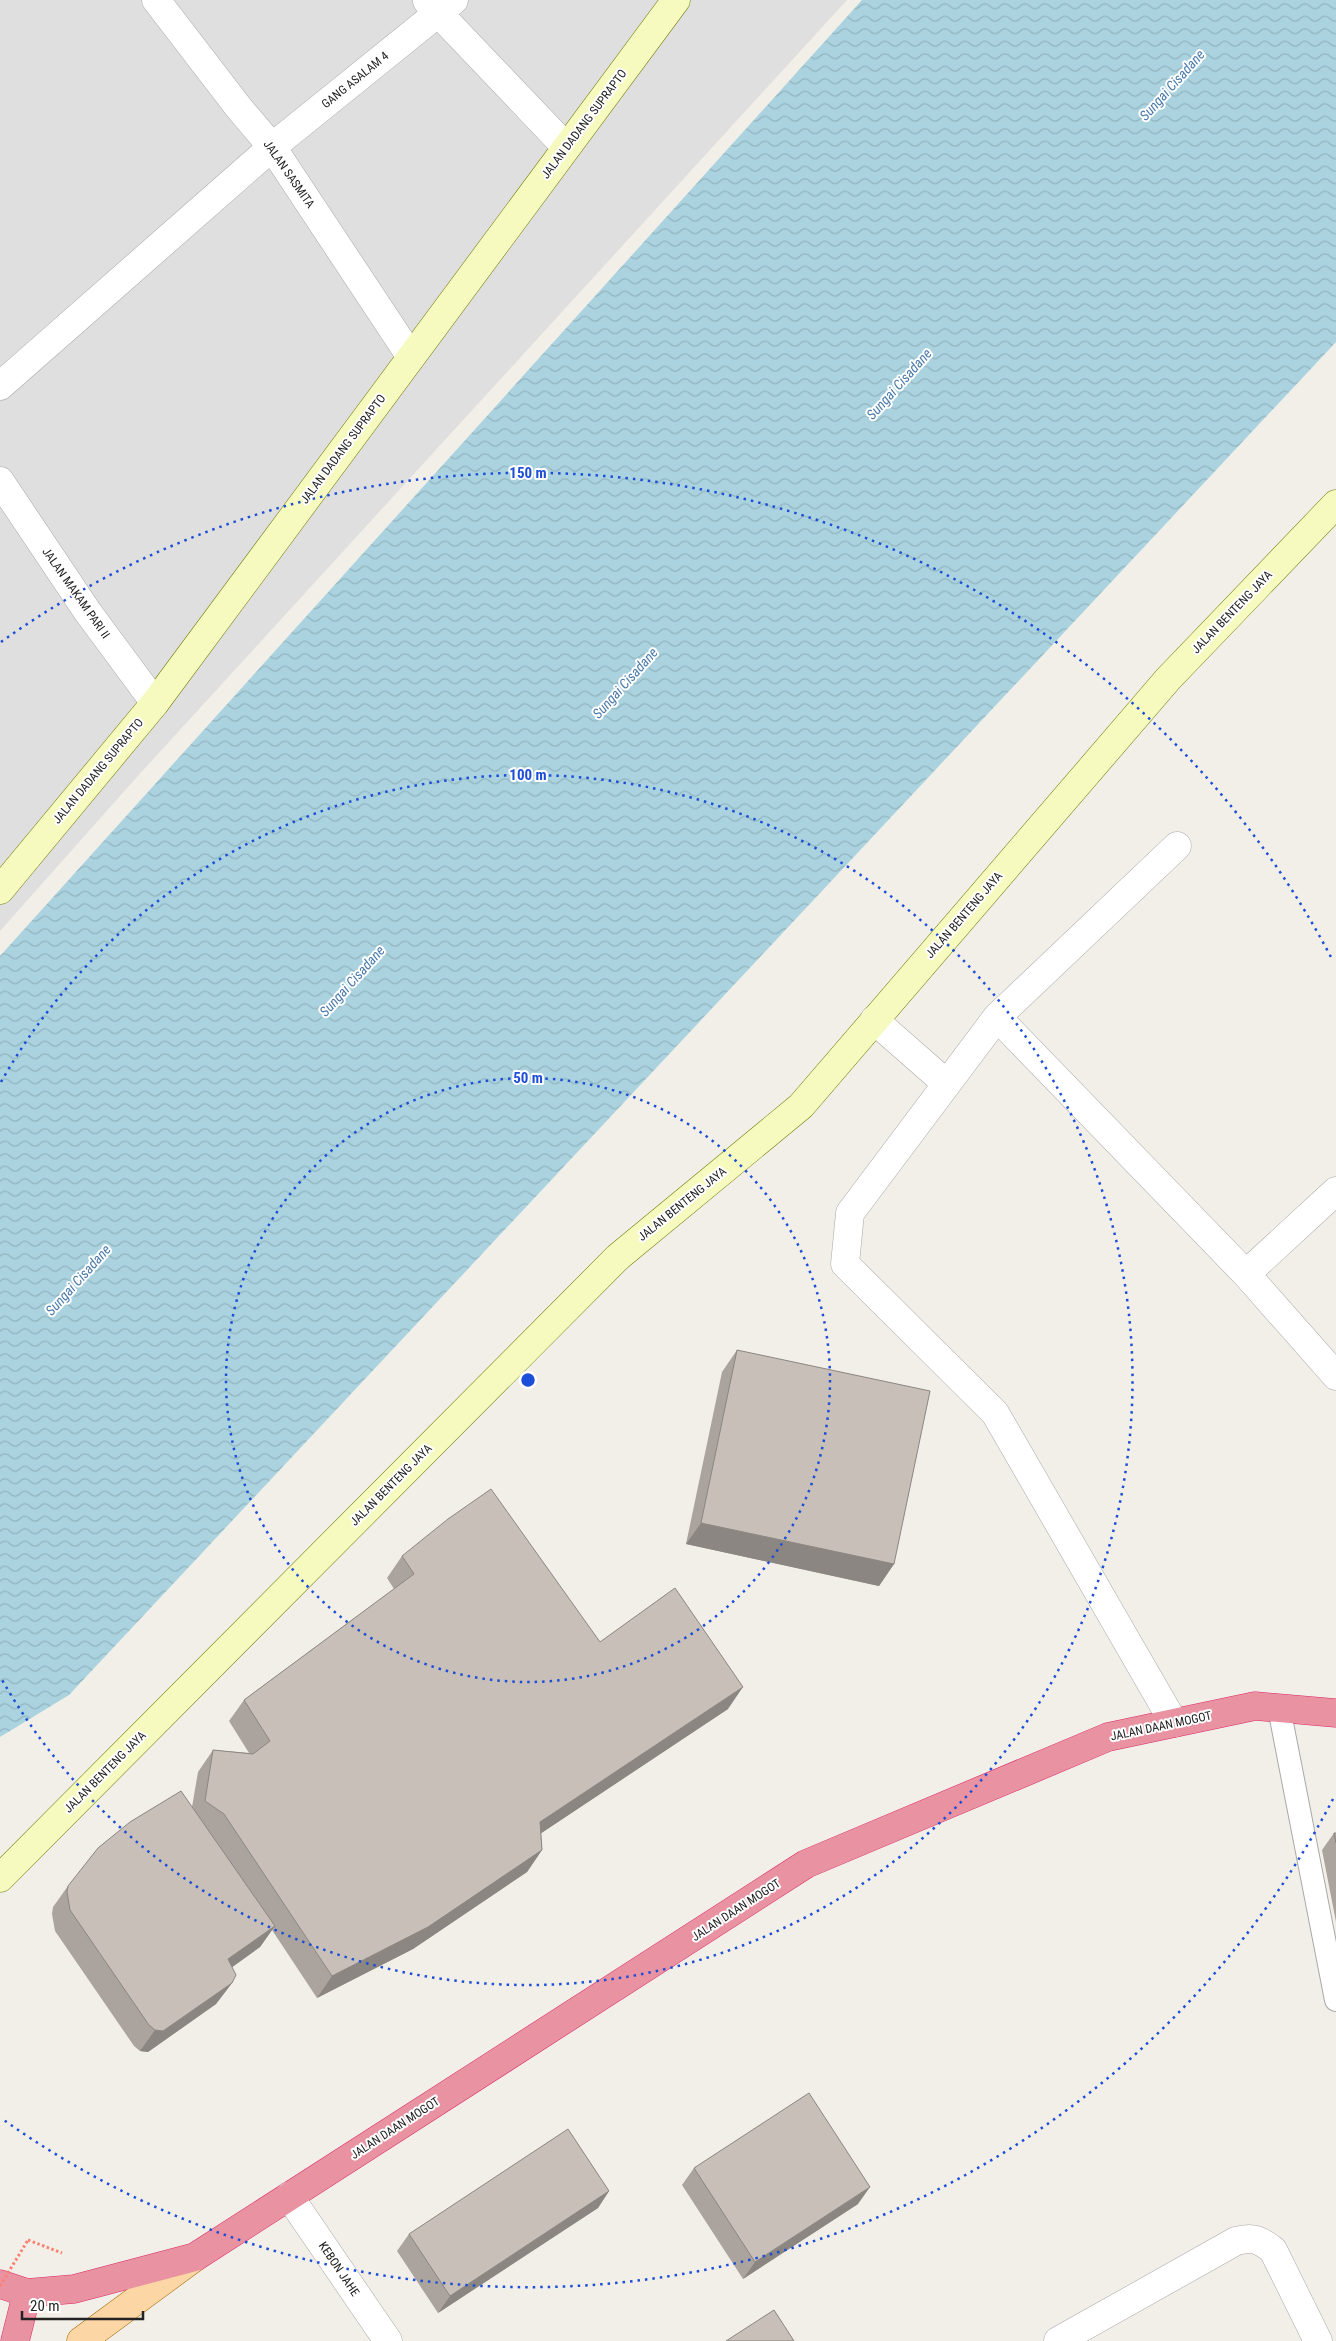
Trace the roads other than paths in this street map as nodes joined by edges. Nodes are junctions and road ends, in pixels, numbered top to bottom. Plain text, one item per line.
1 (156, 0) edge
2 (676, 0) edge
3 (439, 5) edge
4 (272, 147) junction
5 (566, 147) junction
6 (411, 357) junction
7 (0, 386) edge
8 (0, 481) edge
9 (1336, 504) edge
10 (155, 703) junction
11 (1177, 846) dead end
12 (0, 890) edge
13 (997, 1016) junction
14 (874, 1020) junction
15 (946, 1084) junction
16 (1336, 1191) edge
17 (1246, 1274) junction
18 (1336, 1376) edge
19 (1280, 1708) junction
20 (1336, 1713) edge
21 (1174, 1723) junction
22 (0, 1878) edge
23 (1336, 2000) edge
24 (289, 2196) junction
25 (195, 2257) junction
26 (0, 2285) edge
27 (27, 2293) junction
28 (15, 2341) edge
29 (81, 2341) edge
30 (388, 2341) edge
31 (1058, 2341) edge
32 (1318, 2341) edge

1 - 4 street, JALAN SASMITA
2 - 5 street, JALAN DADANG SUPRAPTO
3 - 4 street, GANG ASALAM 4
3 - 5 street
4 - 6 street, JALAN SASMITA
4 - 7 street, GANG ASALAM 4
5 - 6 street, JALAN DADANG SUPRAPTO
6 - 10 street, JALAN DADANG SUPRAPTO
8 - 10 street, JALAN MAKAM PARI II
9 - 14 street, JALAN BENTENG JAYA
10 - 12 street, JALAN DADANG SUPRAPTO
11 - 13 street
13 - 15 street
13 - 17 street
14 - 15 street
14 - 22 street, JALAN BENTENG JAYA
15 - 21 street
16 - 17 street
17 - 18 street
19 - 20 highway, JALAN DAAN MOGOT
19 - 21 highway, JALAN DAAN MOGOT
19 - 23 lane
21 - 24 highway, JALAN DAAN MOGOT
24 - 25 highway, JALAN DAAN MOGOT
24 - 30 street, KEBON JAHE
25 - 27 highway, JALAN DAAN MOGOT
25 - 29 main road, JALAN DAAN MOGOT
26 - 27 highway, JALAN DAAN MOGOT
27 - 28 highway
31 - 32 street

